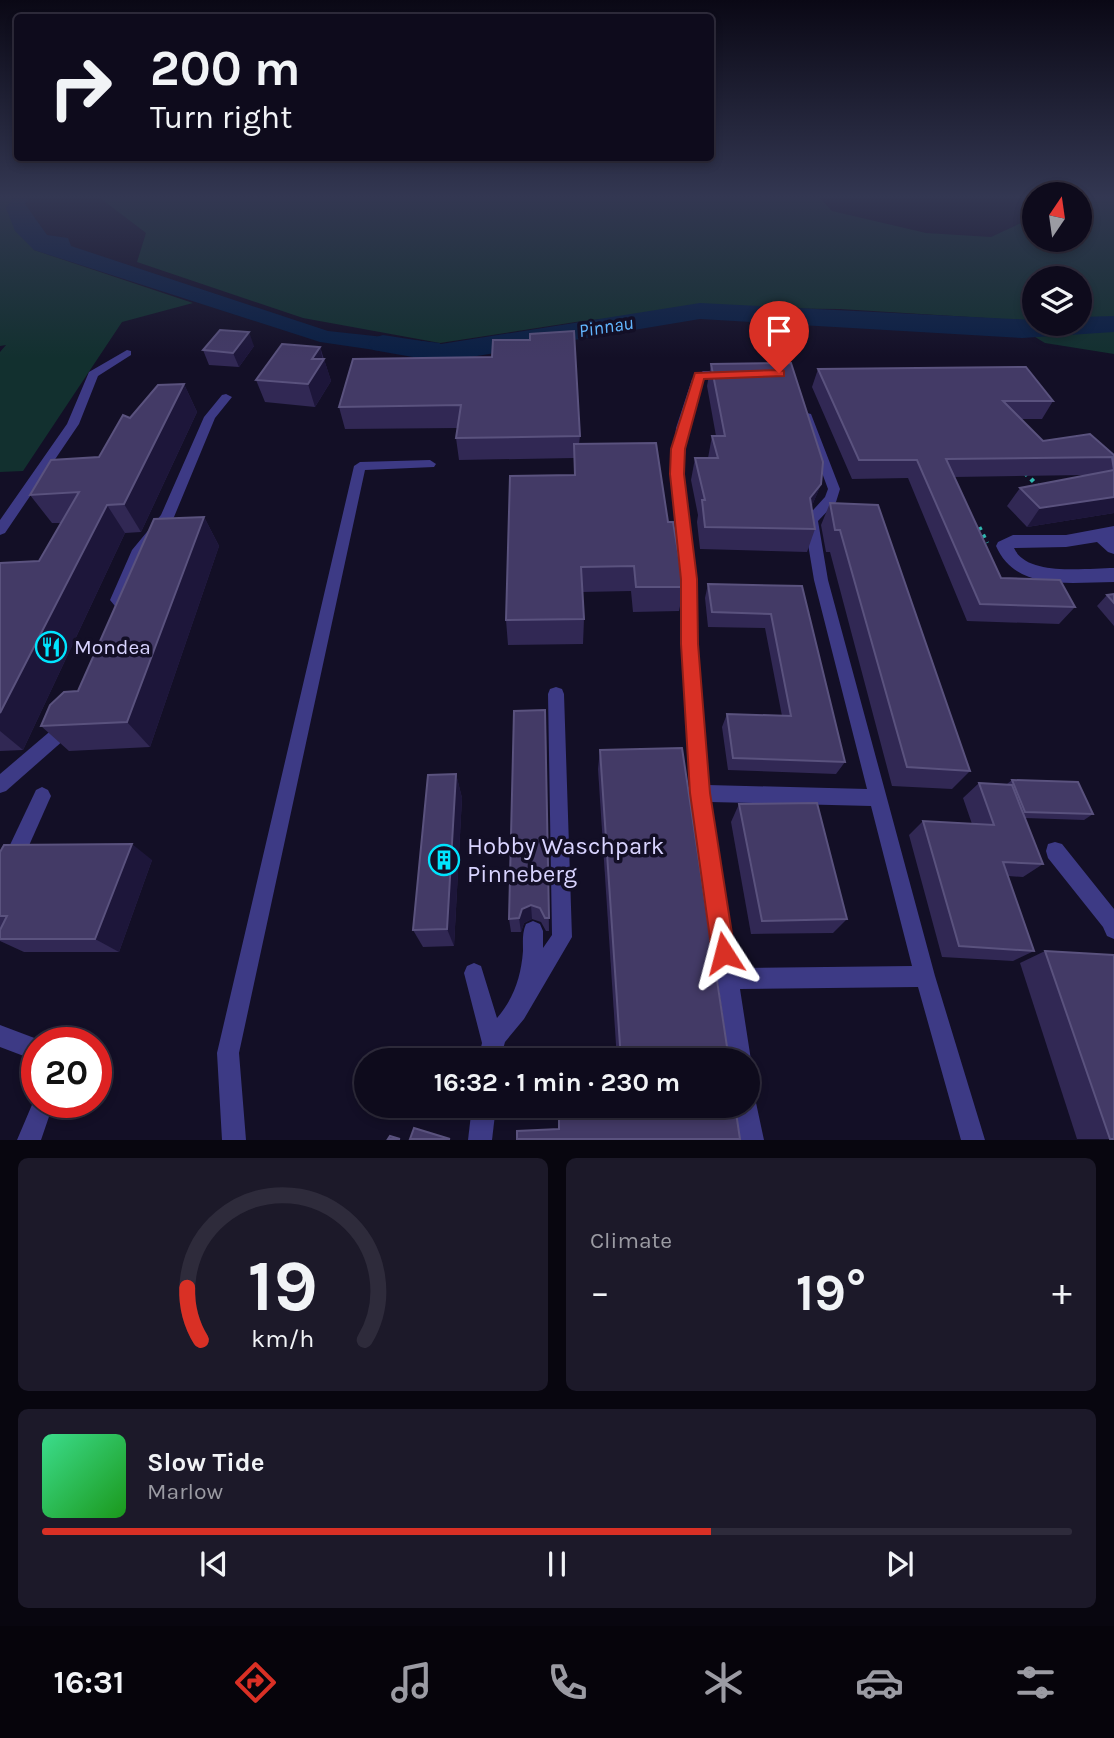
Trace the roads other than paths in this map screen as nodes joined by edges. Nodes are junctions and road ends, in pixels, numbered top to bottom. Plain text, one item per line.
1 (127, 354) dead end
2 (741, 374) edge
3 (226, 397) dead end
4 (802, 401) edge
5 (430, 464) dead end
6 (0, 530) edge
7 (1108, 533) edge
8 (1114, 548) edge
9 (1114, 575) edge
10 (128, 629) edge
11 (556, 694) dead end
12 (74, 720) edge
13 (0, 785) edge
14 (700, 793) junction
15 (42, 796) dead end
16 (879, 798) junction
17 (1055, 851) dead end
18 (0, 888) edge
19 (1114, 929) edge
20 (533, 932) dead end
21 (474, 973) dead end
22 (926, 976) junction
23 (728, 979) junction
24 (521, 1003) junction
25 (0, 1036) edge
26 (21, 1044) edge
27 (491, 1048) edge
28 (492, 1048) edge
29 (738, 1048) edge
30 (37, 1118) edge
31 (483, 1118) edge
32 (749, 1118) edge
33 (29, 1139) edge
34 (234, 1139) edge
35 (480, 1139) edge
36 (752, 1139) edge
37 (974, 1139) edge

1 - 6 lane
2 - 14 lane
3 - 10 lane
4 - 16 lane
5 - 34 lane
7 - 8 street
7 - 9 street
11 - 24 lane
12 - 13 lane
14 - 16 lane
14 - 23 lane
15 - 18 lane
16 - 22 lane
17 - 19 lane
20 - 24 lane
21 - 27 lane
22 - 23 lane
22 - 37 lane
23 - 29 lane
24 - 28 lane
25 - 26 lane
30 - 33 lane
31 - 35 lane
32 - 36 lane

